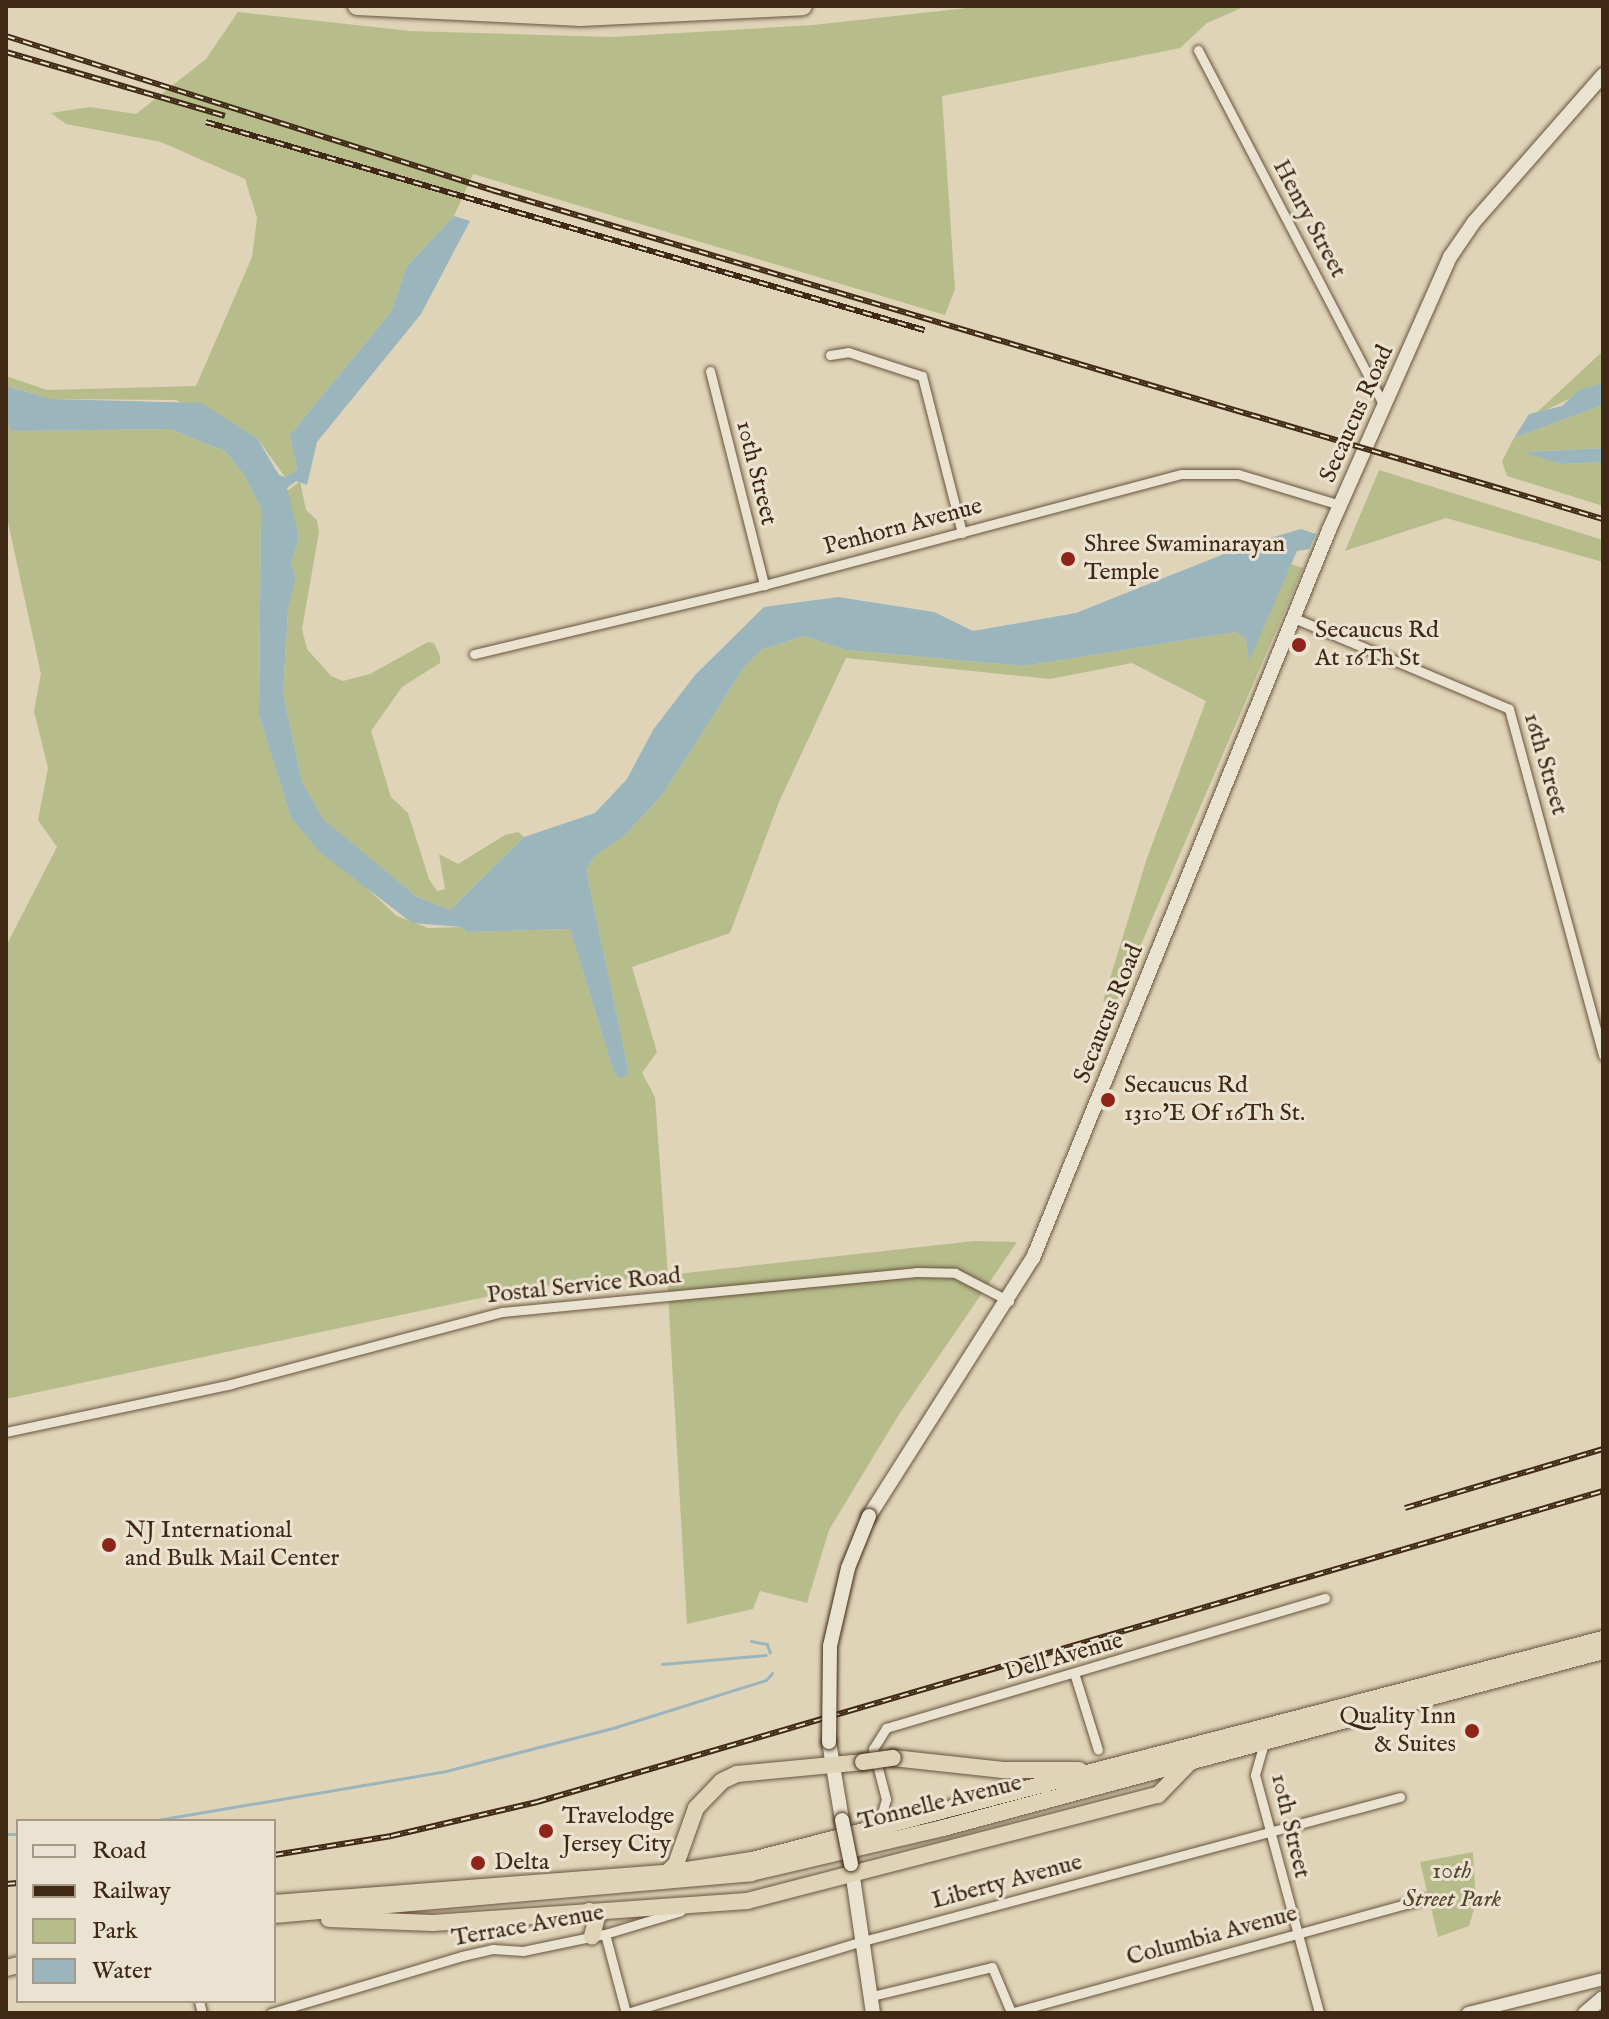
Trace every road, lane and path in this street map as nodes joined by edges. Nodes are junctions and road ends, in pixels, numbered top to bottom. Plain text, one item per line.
1 (357, 6) edge
2 (803, 6) edge
3 (1198, 50) dead end
4 (1603, 75) edge
5 (830, 355) dead end
6 (710, 371) dead end
7 (1384, 406) junction
8 (1340, 505) junction
9 (962, 533) junction
10 (764, 585) junction
11 (1294, 618) junction
12 (474, 654) dead end
13 (1603, 1055) edge
14 (1009, 1301) junction
15 (6, 1432) edge
16 (1325, 1598) dead end
17 (1603, 1639) edge
18 (1603, 1651) edge
19 (1075, 1676) junction
20 (1265, 1742) junction
21 (1098, 1750) dead end
22 (1190, 1762) junction
23 (830, 1764) junction
24 (1116, 1768) junction
25 (1400, 1797) dead end
26 (886, 1799) junction
27 (922, 1819) junction
28 (877, 1829) junction
29 (1269, 1833) junction
30 (853, 1870) junction
31 (667, 1873) junction
32 (1425, 1899) dead end
33 (276, 1903) edge
34 (699, 1905) junction
35 (589, 1911) junction
36 (276, 1916) edge
37 (276, 1916) edge
38 (599, 1935) junction
39 (1296, 1935) junction
40 (863, 1941) junction
41 (1603, 1979) edge
42 (872, 1996) junction
43 (1603, 1998) edge
44 (271, 2013) edge
45 (626, 2013) edge
46 (873, 2013) edge
47 (1010, 2013) edge
48 (1319, 2013) edge
49 (1468, 2013) edge
50 (1585, 2013) edge

1 - 2 highway
3 - 7 street, Henry Street
4 - 7 main road, Secaucus Road
5 - 9 street
6 - 10 street, 10th Street
7 - 8 main road, Secaucus Road
8 - 9 street, Penhorn Avenue
8 - 11 main road, Secaucus Road
9 - 10 street, Penhorn Avenue
10 - 12 street, Penhorn Avenue
11 - 13 street, 16th Street
11 - 14 main road, Secaucus Road
14 - 15 street, Postal Service Road
14 - 23 main road, Secaucus Road, bridge
16 - 19 street, Dell Avenue
17 - 24 highway, Tonnelle Avenue
18 - 20 highway, Tonnelle Avenue
19 - 21 street
19 - 26 street, Dell Avenue
20 - 22 highway, Tonnelle Avenue
20 - 29 street, 10th Street
22 - 30 highway
22 - 36 highway, Tonnelle Avenue
23 - 24 highway, bridge
23 - 30 main road, Secaucus Road, bridge
23 - 31 highway
24 - 27 highway, Tonnelle Avenue
25 - 29 street, Liberty Avenue
26 - 27 street
26 - 28 street
27 - 28 highway, Tonnelle Avenue
28 - 31 highway, Tonnelle Avenue
29 - 39 street, 10th Street
29 - 40 street, Liberty Avenue
30 - 34 highway
30 - 40 main road, Secaucus Road
31 - 33 highway, Tonnelle Avenue
32 - 39 street, Columbia Avenue
34 - 35 highway
34 - 38 street, Terrace Avenue
35 - 37 highway
35 - 38 highway
38 - 44 street, Terrace Avenue
38 - 45 street
39 - 47 street, Columbia Avenue
39 - 48 street, 10th Street
40 - 42 main road, Secaucus Road
40 - 45 street, Liberty Avenue
41 - 49 street
42 - 46 main road, Secaucus Road
42 - 47 street
43 - 50 main road

